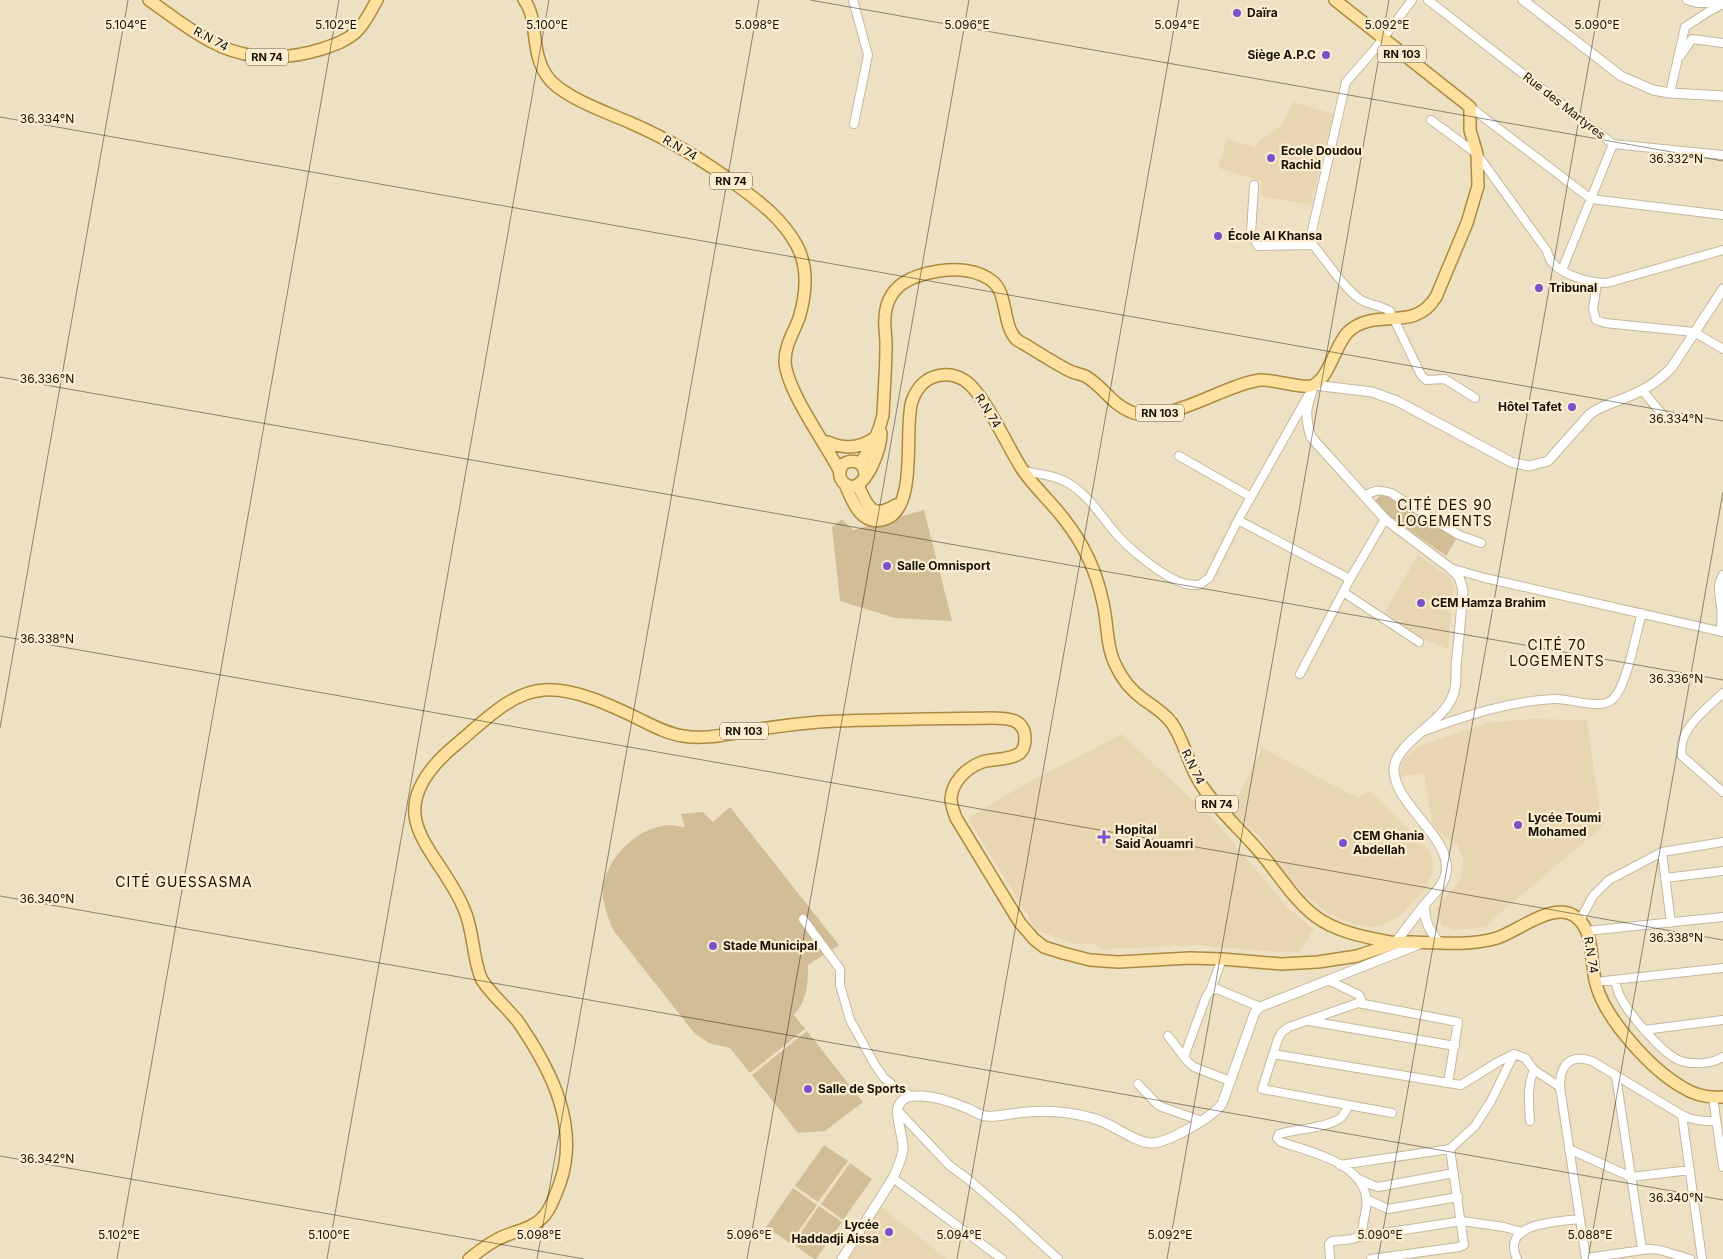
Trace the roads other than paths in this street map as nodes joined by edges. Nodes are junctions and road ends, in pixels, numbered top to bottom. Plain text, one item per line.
1 (149, 0) edge
2 (377, 0) edge
3 (524, 0) edge
4 (853, 0) edge
5 (1412, 0) edge
6 (1428, 0) edge
7 (1524, 0) edge
8 (1687, 0) edge
9 (1338, 2) edge
10 (1723, 4) edge
11 (1383, 39) junction
12 (1723, 43) edge
13 (1679, 58) junction
14 (1670, 93) junction
15 (1723, 96) edge
16 (1470, 107) junction
17 (1431, 120) dead end
18 (854, 124) dead end
19 (1613, 144) junction
20 (1477, 154) junction
21 (1723, 155) edge
22 (1254, 185) dead end
23 (1591, 199) junction
24 (1723, 215) edge
25 (1313, 245) junction
26 (1723, 250) edge
27 (1562, 270) junction
28 (1596, 283) junction
29 (1723, 289) edge
30 (1394, 318) junction
31 (1694, 332) junction
32 (1723, 349) edge
33 (1314, 385) junction
34 (1642, 390) junction
35 (1475, 398) dead end
36 (1667, 420) dead end
37 (878, 432) junction
38 (818, 433) junction
39 (828, 442) junction
40 (1179, 456) dead end
41 (856, 462) junction
42 (1023, 471) junction
43 (840, 472) junction
44 (865, 475) junction
45 (845, 484) junction
46 (858, 485) junction
47 (1364, 496) junction
48 (1251, 497) junction
49 (900, 503) junction
50 (1385, 519) junction
51 (1238, 520) junction
52 (1481, 542) dead end
53 (1450, 568) junction
54 (1723, 575) edge
55 (1350, 579) junction
56 (1343, 592) junction
57 (1642, 612) junction
58 (1722, 632) edge
59 (1418, 642) dead end
60 (1300, 674) dead end
61 (1723, 693) edge
62 (1422, 732) junction
63 (1723, 792) edge
64 (1723, 842) edge
65 (1662, 852) junction
66 (1723, 871) edge
67 (1665, 878) junction
68 (1425, 904) junction
69 (1723, 917) edge
70 (803, 919) dead end
71 (1580, 920) junction
72 (1671, 923) junction
73 (1587, 931) junction
74 (1395, 943) junction
75 (1422, 943) junction
76 (1439, 943) junction
77 (1222, 959) junction
78 (1723, 968) edge
79 (1328, 980) junction
80 (1615, 981) junction
81 (1595, 982) junction
82 (1210, 991) junction
83 (1358, 1004) junction
84 (1260, 1007) junction
85 (1723, 1020) edge
86 (1307, 1021) junction
87 (1644, 1030) junction
88 (1168, 1036) dead end
89 (1454, 1046) junction
90 (1273, 1054) junction
91 (1514, 1054) junction
92 (1184, 1057) junction
93 (1723, 1057) edge
94 (1534, 1070) junction
95 (1616, 1076) junction
96 (1230, 1081) junction
97 (1448, 1083) junction
98 (1138, 1084) dead end
99 (1560, 1087) junction
100 (911, 1096) junction
101 (1718, 1098) edge
102 (1348, 1105) junction
103 (897, 1110) junction
104 (1392, 1113) dead end
105 (1682, 1115) junction
106 (1202, 1121) junction
107 (1530, 1121) dead end
108 (1716, 1121) junction
109 (1569, 1148) junction
110 (1450, 1149) junction
111 (1340, 1165) junction
112 (1723, 1167) edge
113 (1690, 1170) junction
114 (1454, 1173) junction
115 (1631, 1177) junction
116 (893, 1178) junction
117 (1356, 1178) junction
118 (1458, 1197) junction
119 (1366, 1199) junction
120 (1580, 1219) junction
121 (1462, 1222) junction
122 (1522, 1232) junction
123 (1358, 1237) junction
124 (1642, 1249) junction
125 (1586, 1258) edge
126 (469, 1259) edge
127 (842, 1259) edge
128 (1002, 1259) edge
129 (1058, 1259) edge
130 (1330, 1259) edge
131 (1372, 1259) edge
132 (1517, 1259) edge
133 (1690, 1259) edge
134 (1702, 1259) edge

1 - 2 main road, R.N 74 / RN 74
3 - 38 main road, R.N 74 / RN 74
4 - 18 street
5 - 11 street
6 - 19 street, Rue des Martyres
7 - 14 street
8 - 10 street
9 - 11 main road, RN 103
10 - 13 street
11 - 16 main road, RN 103
11 - 25 street
12 - 13 street
13 - 14 street
14 - 15 street
16 - 20 main road
16 - 23 street
17 - 20 street
19 - 21 street, Rue des Martyres
19 - 23 street
20 - 27 street
20 - 30 main road
22 - 25 street
23 - 24 street
23 - 27 street
25 - 30 street
26 - 28 street
27 - 28 street
28 - 31 street
29 - 31 street
30 - 33 main road
30 - 35 street
31 - 32 street
31 - 34 street
33 - 34 street
33 - 37 main road, RN 103
33 - 47 street
33 - 48 street
34 - 36 street
37 - 39 main road
37 - 41 main road, RN 103
37 - 44 main road, RN 103
38 - 39 main road, R.N 74 / RN 74
38 - 43 main road, R.N 74 / RN 74
39 - 41 main road, R.N 74 / RN 74
40 - 48 street
41 - 43 main road
41 - 44 main road, R.N 74 / RN 74
42 - 49 main road, R.N 74 / RN 74
42 - 51 street
42 - 74 main road, R.N 74 / RN 74
43 - 45 main road, R.N 74 / RN 74
44 - 46 main road
45 - 46 main road
45 - 49 main road, R.N 74 / RN 74
46 - 49 main road
47 - 50 street
47 - 52 street
48 - 51 street
50 - 53 street
50 - 55 street
51 - 55 street
53 - 57 street
53 - 62 street
54 - 58 street
55 - 56 street
56 - 59 street
56 - 60 street
57 - 58 street
57 - 62 street
61 - 63 street
62 - 68 street
64 - 65 street
65 - 67 street
65 - 71 street
66 - 67 street
67 - 72 street
68 - 74 street
68 - 76 street
69 - 72 street
70 - 100 street
71 - 73 main road, R.N 74
71 - 76 main road, R.N 74 / RN 74
72 - 73 street
73 - 81 main road, R.N 74
74 - 75 main road, R.N 74 / RN 74
74 - 77 main road, RN 103
75 - 76 main road, R.N 74 / RN 74
75 - 79 street
77 - 82 street
77 - 126 main road, RN 103
78 - 80 street
79 - 83 street
79 - 84 street
80 - 81 street
80 - 87 street
81 - 101 main road, R.N 74
82 - 84 street
82 - 92 street
83 - 86 street
83 - 89 street
84 - 96 street
85 - 87 street
86 - 89 street
86 - 90 street
87 - 93 street
88 - 92 street
89 - 97 street
90 - 97 street
90 - 102 street
91 - 94 street
91 - 97 street
91 - 110 street
92 - 96 street
94 - 99 street
94 - 107 street
95 - 99 street
95 - 105 street
95 - 115 street
96 - 106 street
98 - 106 street
99 - 109 street
100 - 103 street
100 - 106 street
101 - 108 street
102 - 104 street
102 - 111 street
103 - 116 street
103 - 129 street
105 - 108 street
105 - 113 street
108 - 112 street
109 - 115 street
109 - 120 street
110 - 111 street
110 - 114 street
111 - 117 street
113 - 115 street
113 - 134 street
114 - 117 street
114 - 118 street
115 - 124 street
116 - 127 street
116 - 128 street
117 - 119 street
118 - 119 street
118 - 121 street
119 - 123 street
120 - 122 street
120 - 125 street
121 - 122 street
121 - 123 street
121 - 131 street
122 - 132 street
123 - 130 street
124 - 125 street
124 - 133 street

